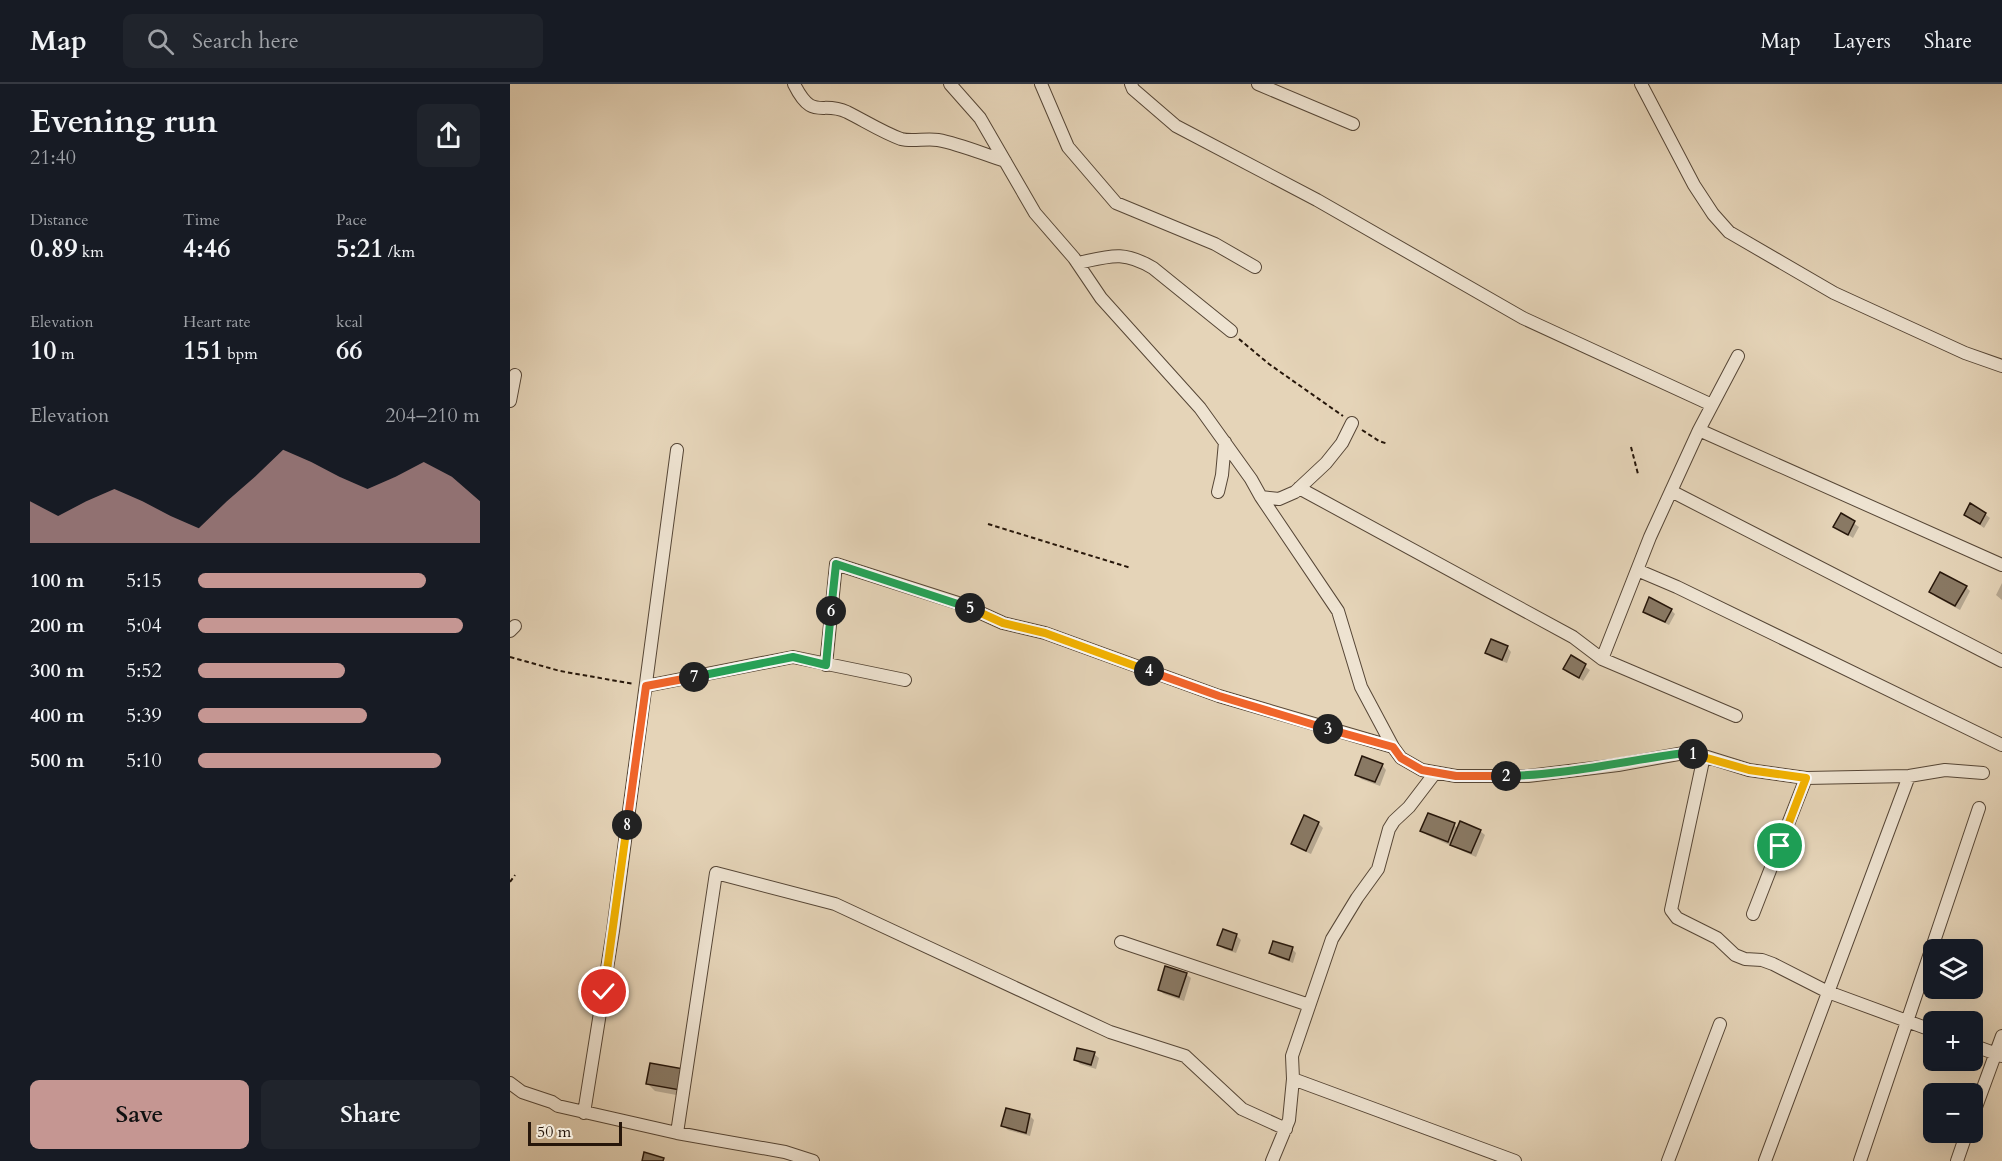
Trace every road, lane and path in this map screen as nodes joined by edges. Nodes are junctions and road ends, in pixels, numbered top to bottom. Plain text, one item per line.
1 (794, 84) edge
2 (950, 84) edge
3 (1041, 84) edge
4 (1131, 84) edge
5 (1258, 84) edge
6 (1641, 84) edge
7 (1353, 124) dead end
8 (1005, 161) junction
9 (1078, 263) junction
10 (1255, 267) dead end
11 (1231, 331) joint
12 (1738, 356) dead end
13 (2002, 366) edge
14 (515, 375) dead end
15 (510, 401) edge
16 (1712, 405) junction
17 (1352, 423) junction
18 (1699, 429) junction
19 (1225, 442) junction
20 (1388, 444) dead end
21 (1631, 447) dead end
22 (677, 450) dead end
23 (1638, 474) dead end
24 (1299, 489) junction
25 (1671, 491) junction
26 (1218, 492) dead end
27 (1261, 497) junction
28 (988, 524) dead end
29 (2002, 565) edge
30 (1131, 568) dead end
31 (1637, 570) junction
32 (510, 657) edge
33 (1602, 659) junction
34 (2002, 661) edge
35 (826, 665) junction
36 (905, 680) dead end
37 (646, 686) junction
38 (1736, 716) dead end
39 (2002, 745) edge
40 (1393, 747) junction
41 (1704, 756) junction
42 (1435, 773) junction
43 (1983, 773) dead end
44 (1909, 776) junction
45 (1806, 778) junction
46 (1979, 808) dead end
47 (515, 875) dead end
48 (510, 882) edge
49 (1754, 914) dead end
50 (1121, 942) dead end
51 (1828, 992) junction
52 (1309, 1005) junction
53 (1906, 1021) junction
54 (1720, 1024) dead end
55 (1923, 1027) edge
56 (2002, 1036) edge
57 (1983, 1049) edge
58 (1999, 1055) edge
59 (1293, 1079) junction
60 (510, 1083) edge
61 (1983, 1092) edge
62 (584, 1113) junction
63 (1286, 1129) junction
64 (677, 1132) junction
65 (1963, 1143) edge
66 (813, 1161) edge
67 (1272, 1161) edge
68 (1515, 1161) edge
69 (1668, 1161) edge
70 (1765, 1161) edge
71 (1860, 1161) edge
72 (1956, 1161) edge

1 - 8 street
2 - 8 street
3 - 10 street
4 - 16 street
5 - 7 street
6 - 13 street
8 - 9 street
9 - 11 street
9 - 19 street
11 - 17 path
12 - 16 street
14 - 15 street
16 - 18 street
17 - 20 path
17 - 24 street
18 - 25 street
18 - 29 street
19 - 26 street
19 - 27 street
21 - 23 path
22 - 37 street
24 - 27 street
24 - 33 street
25 - 31 street
25 - 34 street
27 - 40 street
28 - 30 path
31 - 33 street
31 - 39 street
32 - 37 path
33 - 38 street
35 - 36 street
35 - 37 street
35 - 40 street
37 - 62 street
40 - 42 street
41 - 42 street
41 - 45 street
41 - 51 street
42 - 52 street
43 - 44 street
44 - 45 street
44 - 51 street
45 - 49 street
46 - 53 street
47 - 48 path
50 - 52 street
51 - 53 street
51 - 70 street
52 - 59 street
53 - 55 street
53 - 71 street
54 - 69 street
56 - 58 street
57 - 58 street
58 - 61 street
59 - 63 street
59 - 68 street
60 - 62 street
62 - 64 street
63 - 64 street
63 - 67 street
64 - 66 street
65 - 72 street

